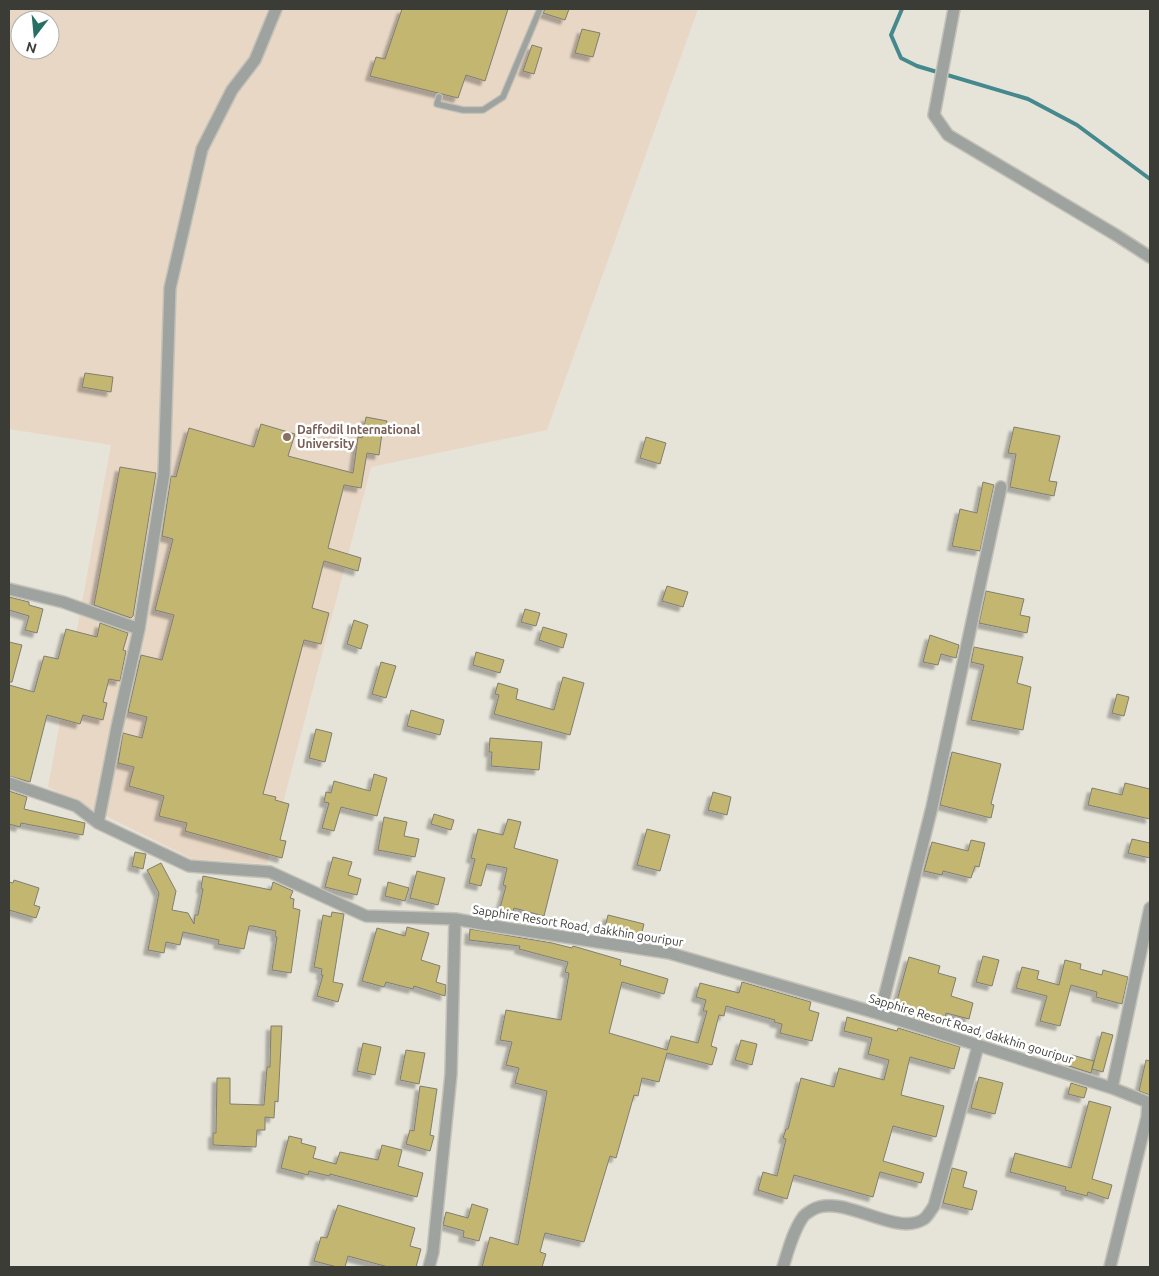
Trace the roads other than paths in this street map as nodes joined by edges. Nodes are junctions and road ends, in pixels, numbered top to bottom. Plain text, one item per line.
1 (276, 9) edge
2 (540, 9) edge
3 (954, 9) edge
4 (439, 97) dead end
5 (1150, 257) edge
6 (1001, 487) dead end
7 (9, 589) edge
8 (139, 629) junction
9 (9, 783) edge
10 (98, 822) junction
11 (1150, 908) edge
12 (455, 919) junction
13 (880, 1014) junction
14 (978, 1046) junction
15 (1112, 1088) junction
16 (1149, 1103) edge
17 (428, 1267) edge
18 (782, 1267) edge
19 (1110, 1267) edge

1 - 8 street
2 - 4 lane
3 - 5 street
6 - 13 street
7 - 8 street
8 - 10 street
9 - 10 street, Sapphire Resort Road, dakkhin gouripur
10 - 12 street, Sapphire Resort Road, dakkhin gouripur
11 - 15 street
12 - 13 street, Sapphire Resort Road, dakkhin gouripur
12 - 17 street
13 - 14 street, Sapphire Resort Road, dakkhin gouripur
14 - 15 street, Sapphire Resort Road, dakkhin gouripur
14 - 18 street
15 - 16 street, Sapphire Resort Road, dakkhin gouripur
16 - 19 street

